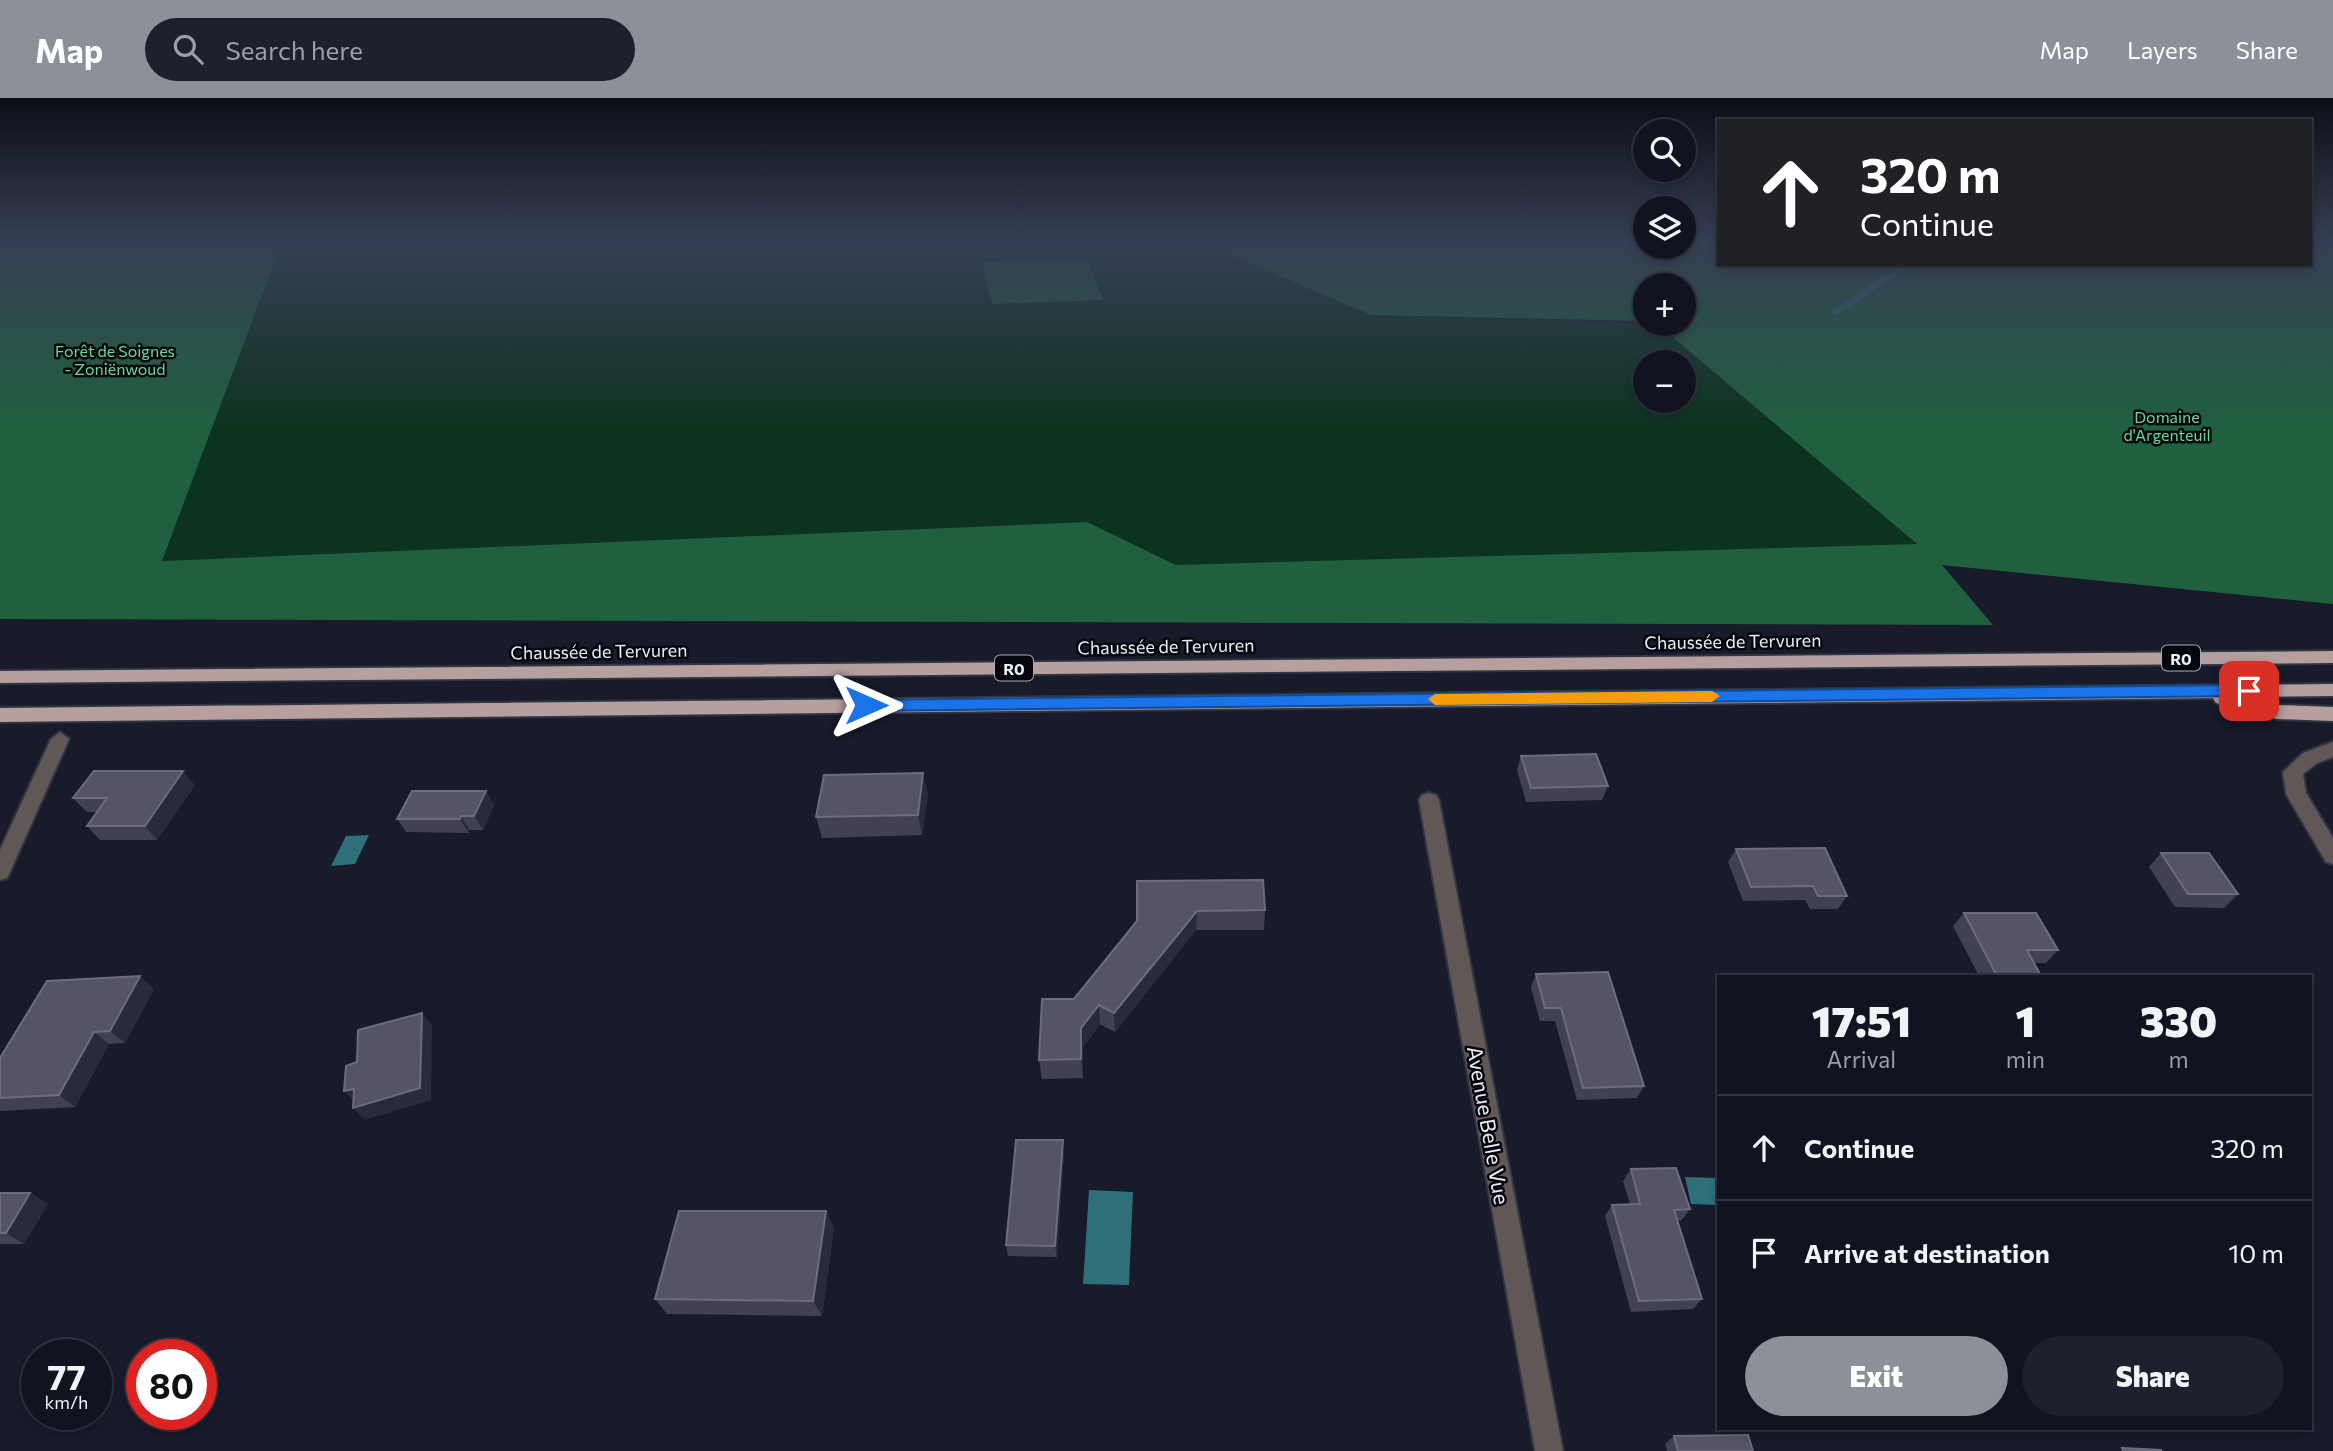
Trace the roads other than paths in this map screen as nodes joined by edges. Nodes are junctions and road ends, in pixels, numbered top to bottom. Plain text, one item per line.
1 (2333, 657) edge
2 (0, 677) edge
3 (2333, 690) edge
4 (2194, 692) junction
5 (2333, 714) edge
6 (0, 715) edge
7 (60, 739) dead end
8 (2333, 749) edge
9 (1429, 800) dead end
10 (2333, 856) edge
11 (0, 872) edge
12 (1549, 1451) edge

1 - 2 highway, Chaussée de Tervuren / R0
3 - 4 highway, R0
4 - 5 highway
4 - 6 highway, R0
7 - 11 street
8 - 10 street
9 - 12 street, Avenue Belle Vue

